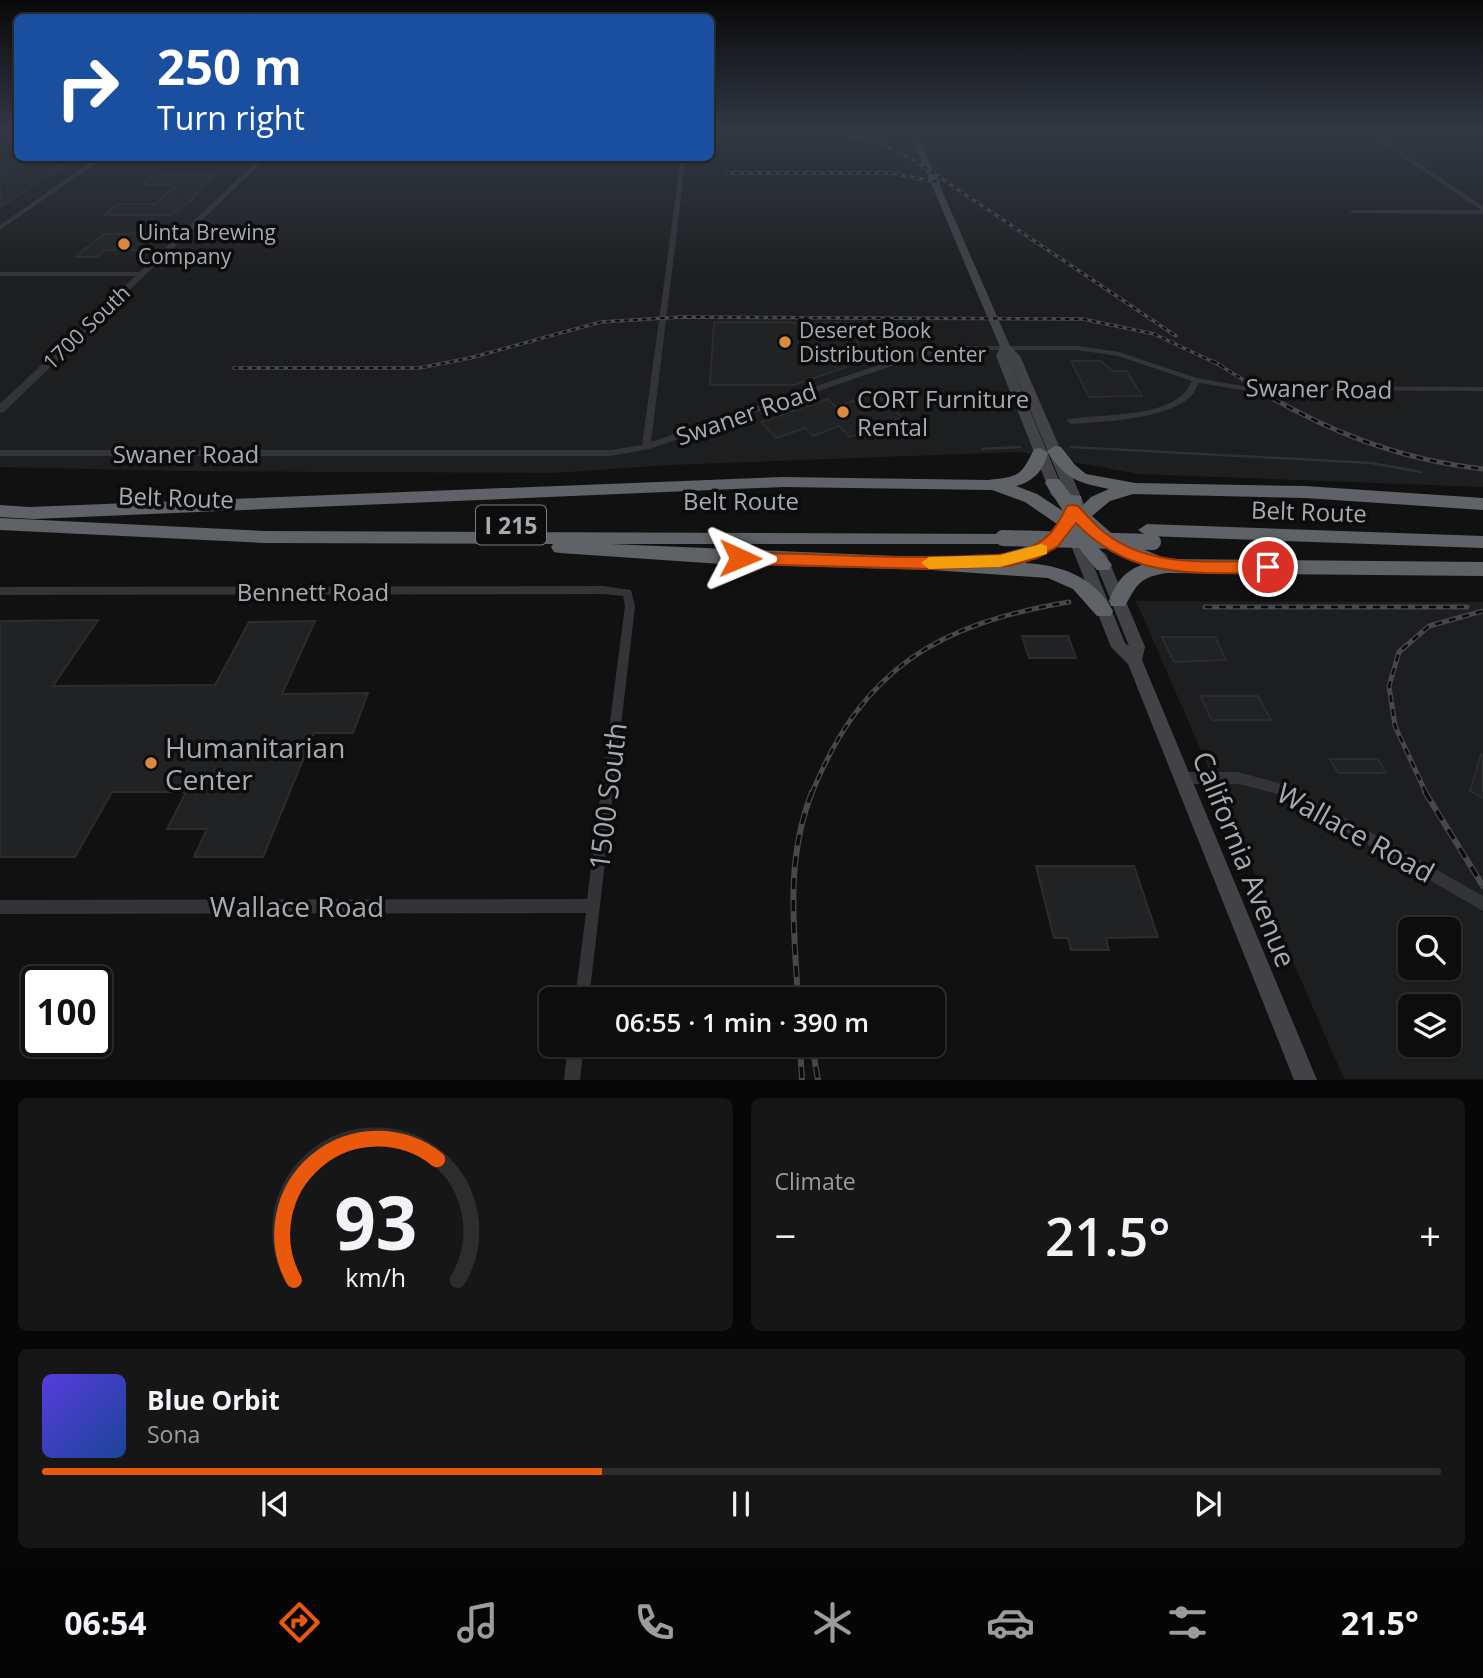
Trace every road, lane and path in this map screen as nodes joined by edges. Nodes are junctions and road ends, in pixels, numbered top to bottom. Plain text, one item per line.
1 (67, 181) edge
2 (239, 181) edge
3 (680, 181) edge
4 (934, 181) edge
5 (1440, 181) edge
6 (1483, 211) edge
7 (1353, 212) dead end
8 (0, 229) edge
9 (0, 274) edge
10 (143, 274) junction
11 (1005, 348) junction
12 (1196, 380) junction
13 (1483, 389) edge
14 (0, 410) edge
15 (1071, 421) dead end
16 (646, 447) junction
17 (1048, 452) junction
18 (0, 453) edge
19 (1053, 483) joint
20 (988, 485) junction
21 (1135, 488) junction
22 (1483, 503) edge
23 (0, 511) edge
24 (23, 513) junction
25 (1078, 522) junction
26 (0, 524) edge
27 (1001, 532) junction
28 (1150, 536) junction
29 (430, 537) junction
30 (1483, 542) edge
31 (1483, 553) edge
32 (932, 563) junction
33 (1103, 565) joint
34 (1167, 566) junction
35 (1483, 569) edge
36 (0, 591) edge
37 (626, 593) joint
38 (1111, 606) junction
39 (1182, 778) junction
40 (1483, 904) edge
41 (593, 906) junction
42 (0, 907) edge
43 (583, 987) edge
44 (575, 1057) edge
45 (572, 1080) edge
46 (1306, 1080) edge

1 - 8 street
2 - 10 street, 1700 South
3 - 16 street
4 - 11 main road, California Avenue
5 - 6 street
6 - 7 street
9 - 10 street
10 - 14 street, 1700 South
11 - 12 street, Swaner Road
11 - 16 street, Swaner Road
11 - 17 main road, California Avenue
12 - 13 street, Swaner Road
12 - 15 street
16 - 18 street, Swaner Road
17 - 19 main road, California Avenue
17 - 20 highway
17 - 21 highway
17 - 25 main road, California Avenue
19 - 25 highway
20 - 24 highway
20 - 25 highway
21 - 22 highway
21 - 25 highway
23 - 24 highway, Belt Route / I 215
24 - 27 highway, Belt Route / I 215
25 - 32 highway
25 - 33 highway
25 - 34 highway
25 - 38 main road, California Avenue
26 - 29 highway, Belt Route / I 215
27 - 28 highway, Belt Route / I 215, bridge
27 - 29 highway, Belt Route / I 215
28 - 30 highway, Belt Route / I 215
28 - 31 highway, Belt Route / I 215
29 - 32 highway
32 - 38 highway
33 - 38 main road, California Avenue
34 - 35 highway
34 - 38 highway
36 - 37 street, Bennett Road
37 - 41 street, 1500 South
38 - 39 main road, California Avenue
39 - 40 street, Wallace Road
39 - 46 main road, California Avenue
41 - 42 street, Wallace Road
41 - 43 street, 1500 South
44 - 45 street

